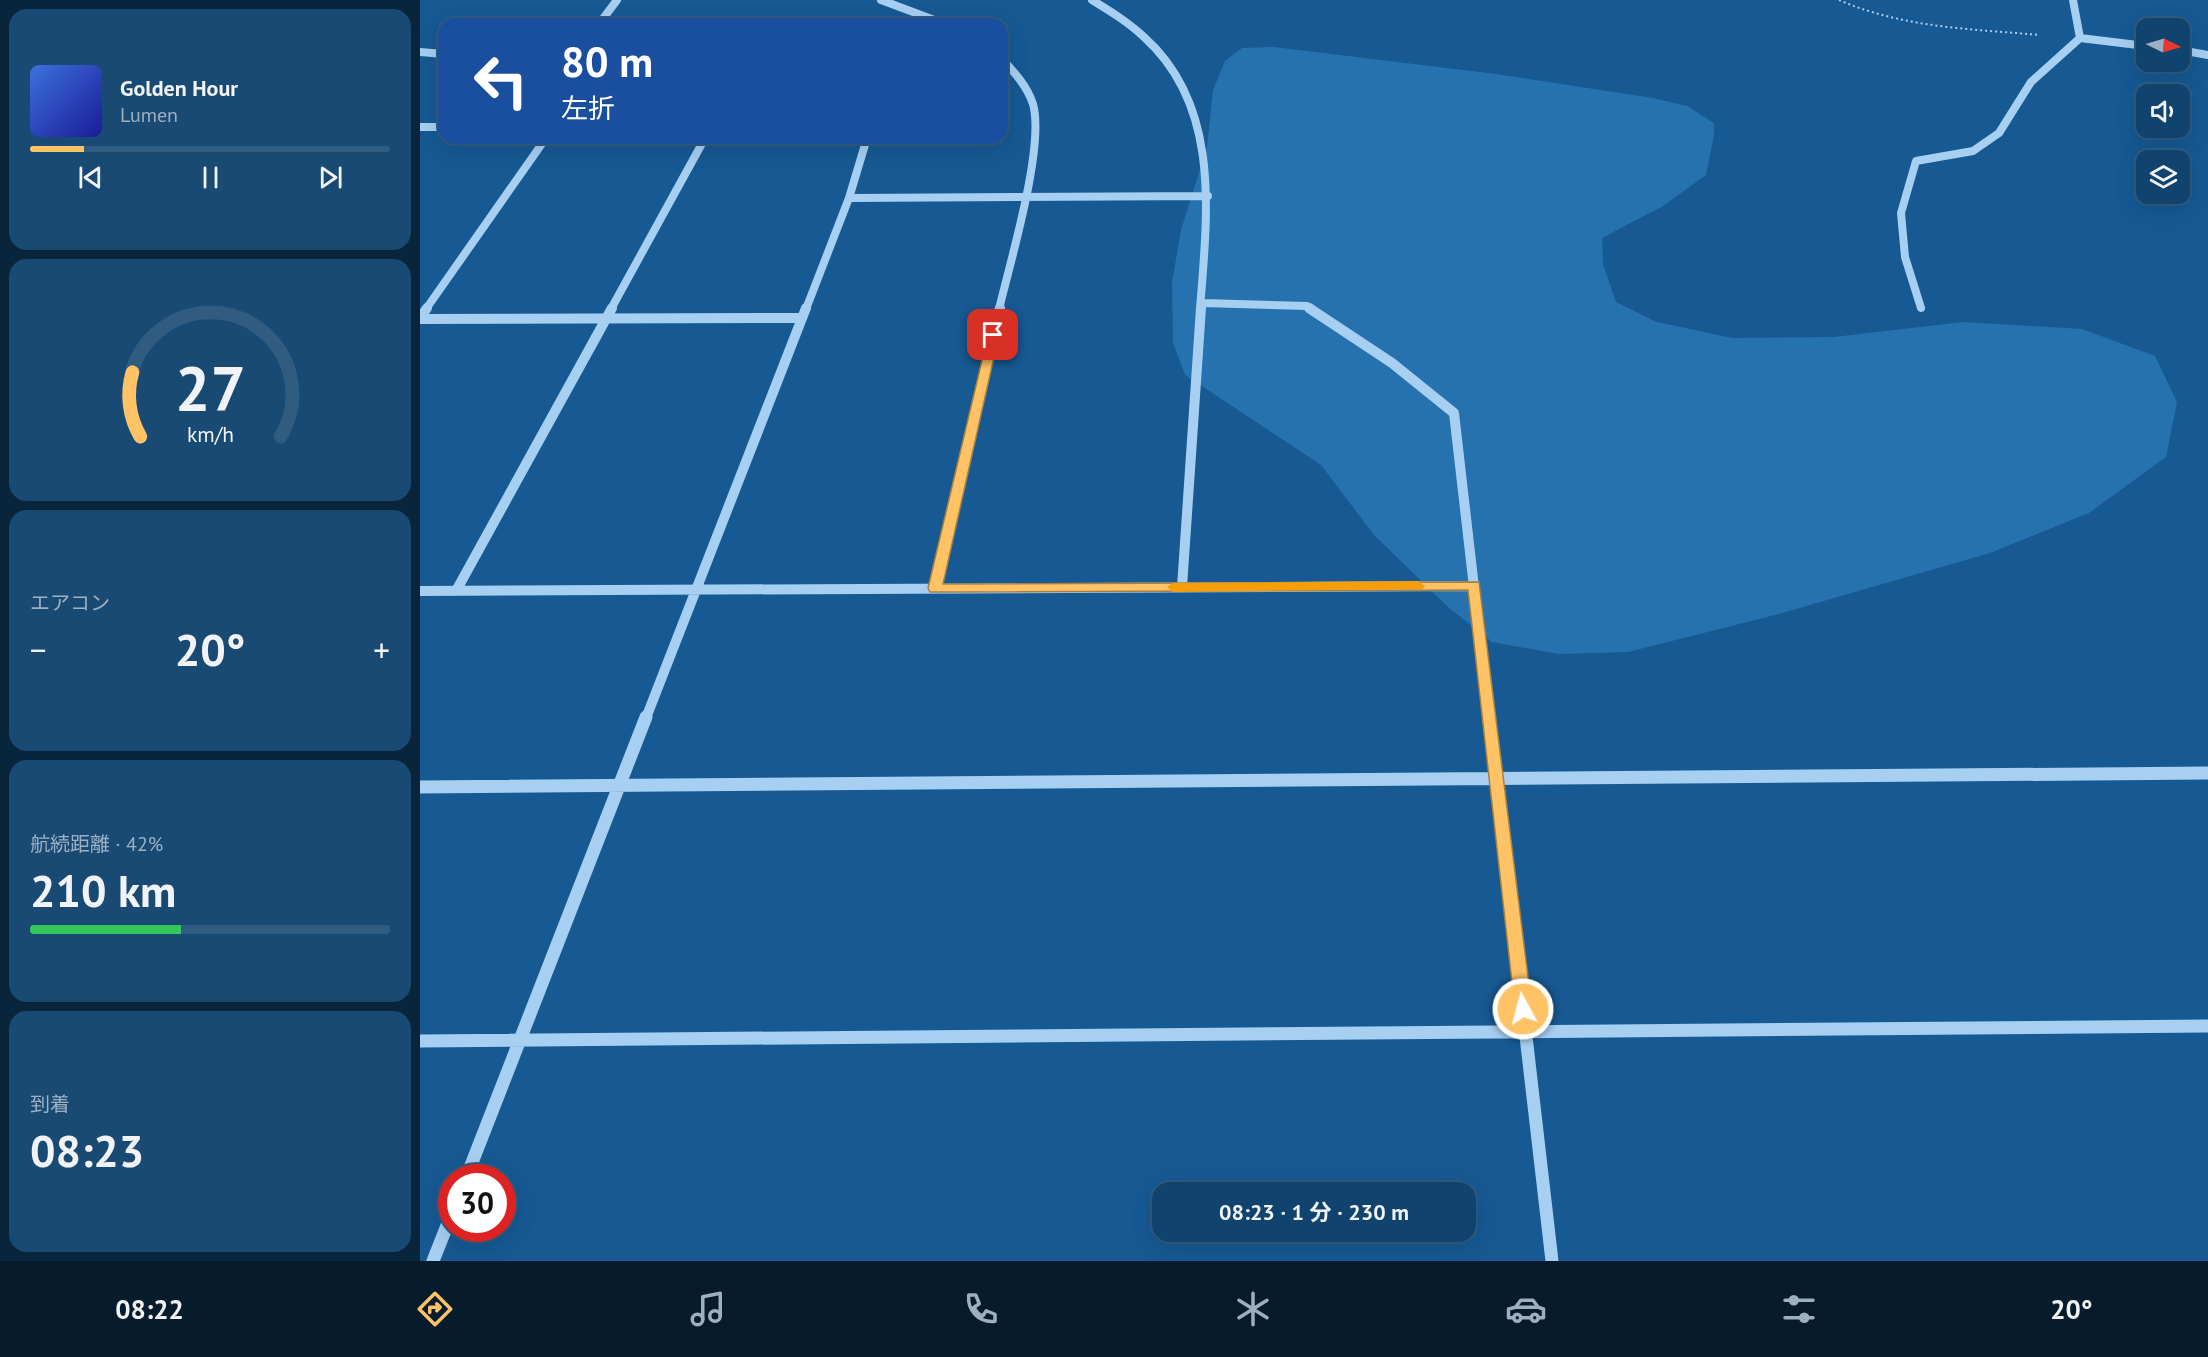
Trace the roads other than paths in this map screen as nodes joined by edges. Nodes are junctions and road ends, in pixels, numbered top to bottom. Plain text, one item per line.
1 (616, 0) edge
2 (881, 0) edge
3 (1092, 0) edge
4 (2073, 0) edge
5 (603, 18) edge
6 (929, 18) edge
7 (2080, 38) junction
8 (2136, 45) edge
9 (420, 52) edge
10 (2190, 52) edge
11 (438, 54) edge
12 (2208, 55) edge
13 (1008, 65) edge
14 (420, 127) edge
15 (438, 127) edge
16 (542, 144) edge
17 (702, 144) edge
18 (865, 144) edge
19 (1208, 196) junction
20 (1025, 197) junction
21 (849, 198) junction
22 (1203, 303) junction
23 (1921, 308) dead end
24 (606, 318) junction
25 (802, 318) junction
26 (420, 319) edge
27 (1474, 586) junction
28 (1182, 587) junction
29 (935, 588) junction
30 (696, 590) junction
31 (420, 591) edge
32 (456, 591) junction
33 (2208, 773) edge
34 (1496, 779) junction
35 (620, 785) junction
36 (420, 787) edge
37 (2208, 1026) edge
38 (1526, 1032) junction
39 (519, 1040) junction
40 (420, 1041) edge
41 (471, 1164) edge
42 (441, 1242) edge
43 (433, 1261) edge
44 (1552, 1261) edge

1 - 5 street
2 - 6 street
3 - 19 street
4 - 7 street
7 - 8 street
7 - 23 street
9 - 11 street
10 - 12 street
13 - 20 street
14 - 15 street
16 - 26 street
17 - 24 street
18 - 21 street
19 - 20 street
19 - 22 street
20 - 21 street
20 - 29 street
21 - 25 street
22 - 27 street
22 - 28 street
24 - 25 street
24 - 26 street
24 - 32 street
25 - 30 street
27 - 28 street
27 - 34 street
28 - 29 street
29 - 30 street
30 - 32 street
30 - 35 street
31 - 32 street
33 - 34 street
34 - 35 street
34 - 38 street
35 - 36 street
35 - 39 street
37 - 38 street
38 - 39 street
38 - 44 street
39 - 40 street
39 - 41 street
42 - 43 street

